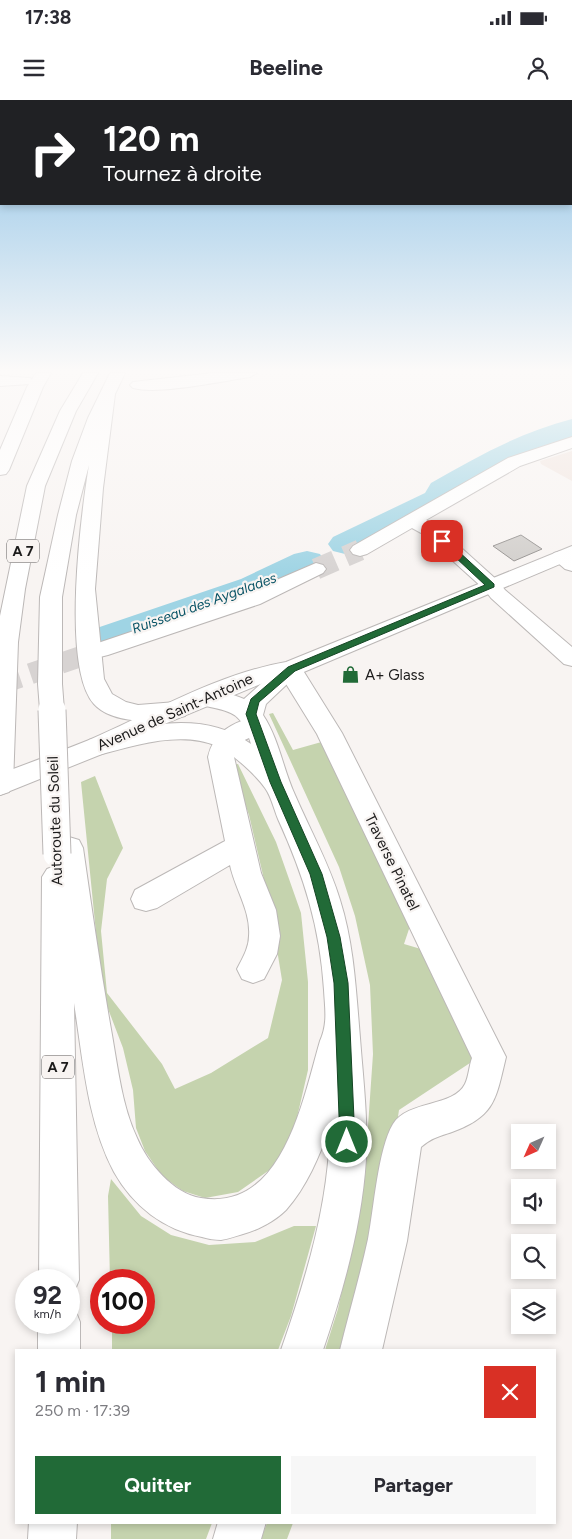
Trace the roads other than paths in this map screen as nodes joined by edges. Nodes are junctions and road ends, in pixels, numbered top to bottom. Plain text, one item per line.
1 (13, 440) edge
2 (56, 440) edge
3 (88, 440) edge
4 (101, 440) edge
5 (572, 442) edge
6 (0, 470) edge
7 (412, 521) junction
8 (360, 550) tunnel mouth
9 (568, 558) edge
10 (316, 569) tunnel mouth
11 (491, 585) junction
12 (100, 650) tunnel mouth
13 (572, 659) edge
14 (291, 669) junction
15 (206, 698) junction
16 (176, 710) junction
17 (253, 719) junction
18 (1, 737) edge
19 (226, 740) junction
20 (98, 746) junction
21 (276, 782) junction
22 (0, 785) edge
23 (240, 846) junction
24 (63, 851) junction
25 (146, 899) dead end
26 (253, 969) dead end
27 (342, 1020) junction
28 (59, 1269) edge
29 (59, 1334) edge
30 (60, 1349) edge
31 (302, 1349) edge
32 (361, 1349) edge
33 (53, 1524) edge
34 (241, 1524) edge
35 (52, 1539) edge
36 (237, 1539) edge

1 - 6 main road
2 - 18 main road, A 7
3 - 24 main road, Autoroute du Soleil / A 7, bridge
4 - 16 main road
5 - 7 main road
7 - 8 main road
7 - 11 main road
9 - 11 main road, Avenue de Saint-Antoine
10 - 12 main road
11 - 13 main road
11 - 14 main road, Avenue de Saint-Antoine
14 - 15 main road, Avenue de Saint-Antoine
14 - 17 main road
14 - 32 main road, Traverse Pinatel
15 - 16 main road, Avenue de Saint-Antoine
15 - 17 main road
16 - 20 main road, Avenue de Saint-Antoine
17 - 19 main road
17 - 21 main road
18 - 22 main road, A 7
19 - 20 main road
19 - 21 main road
19 - 23 main road
20 - 22 main road, Avenue de Saint-Antoine
21 - 27 main road
23 - 25 main road
23 - 26 main road
24 - 27 main road
24 - 28 main road, Autoroute du Soleil / A 7
27 - 31 main road
29 - 30 main road
33 - 35 main road
34 - 36 main road

